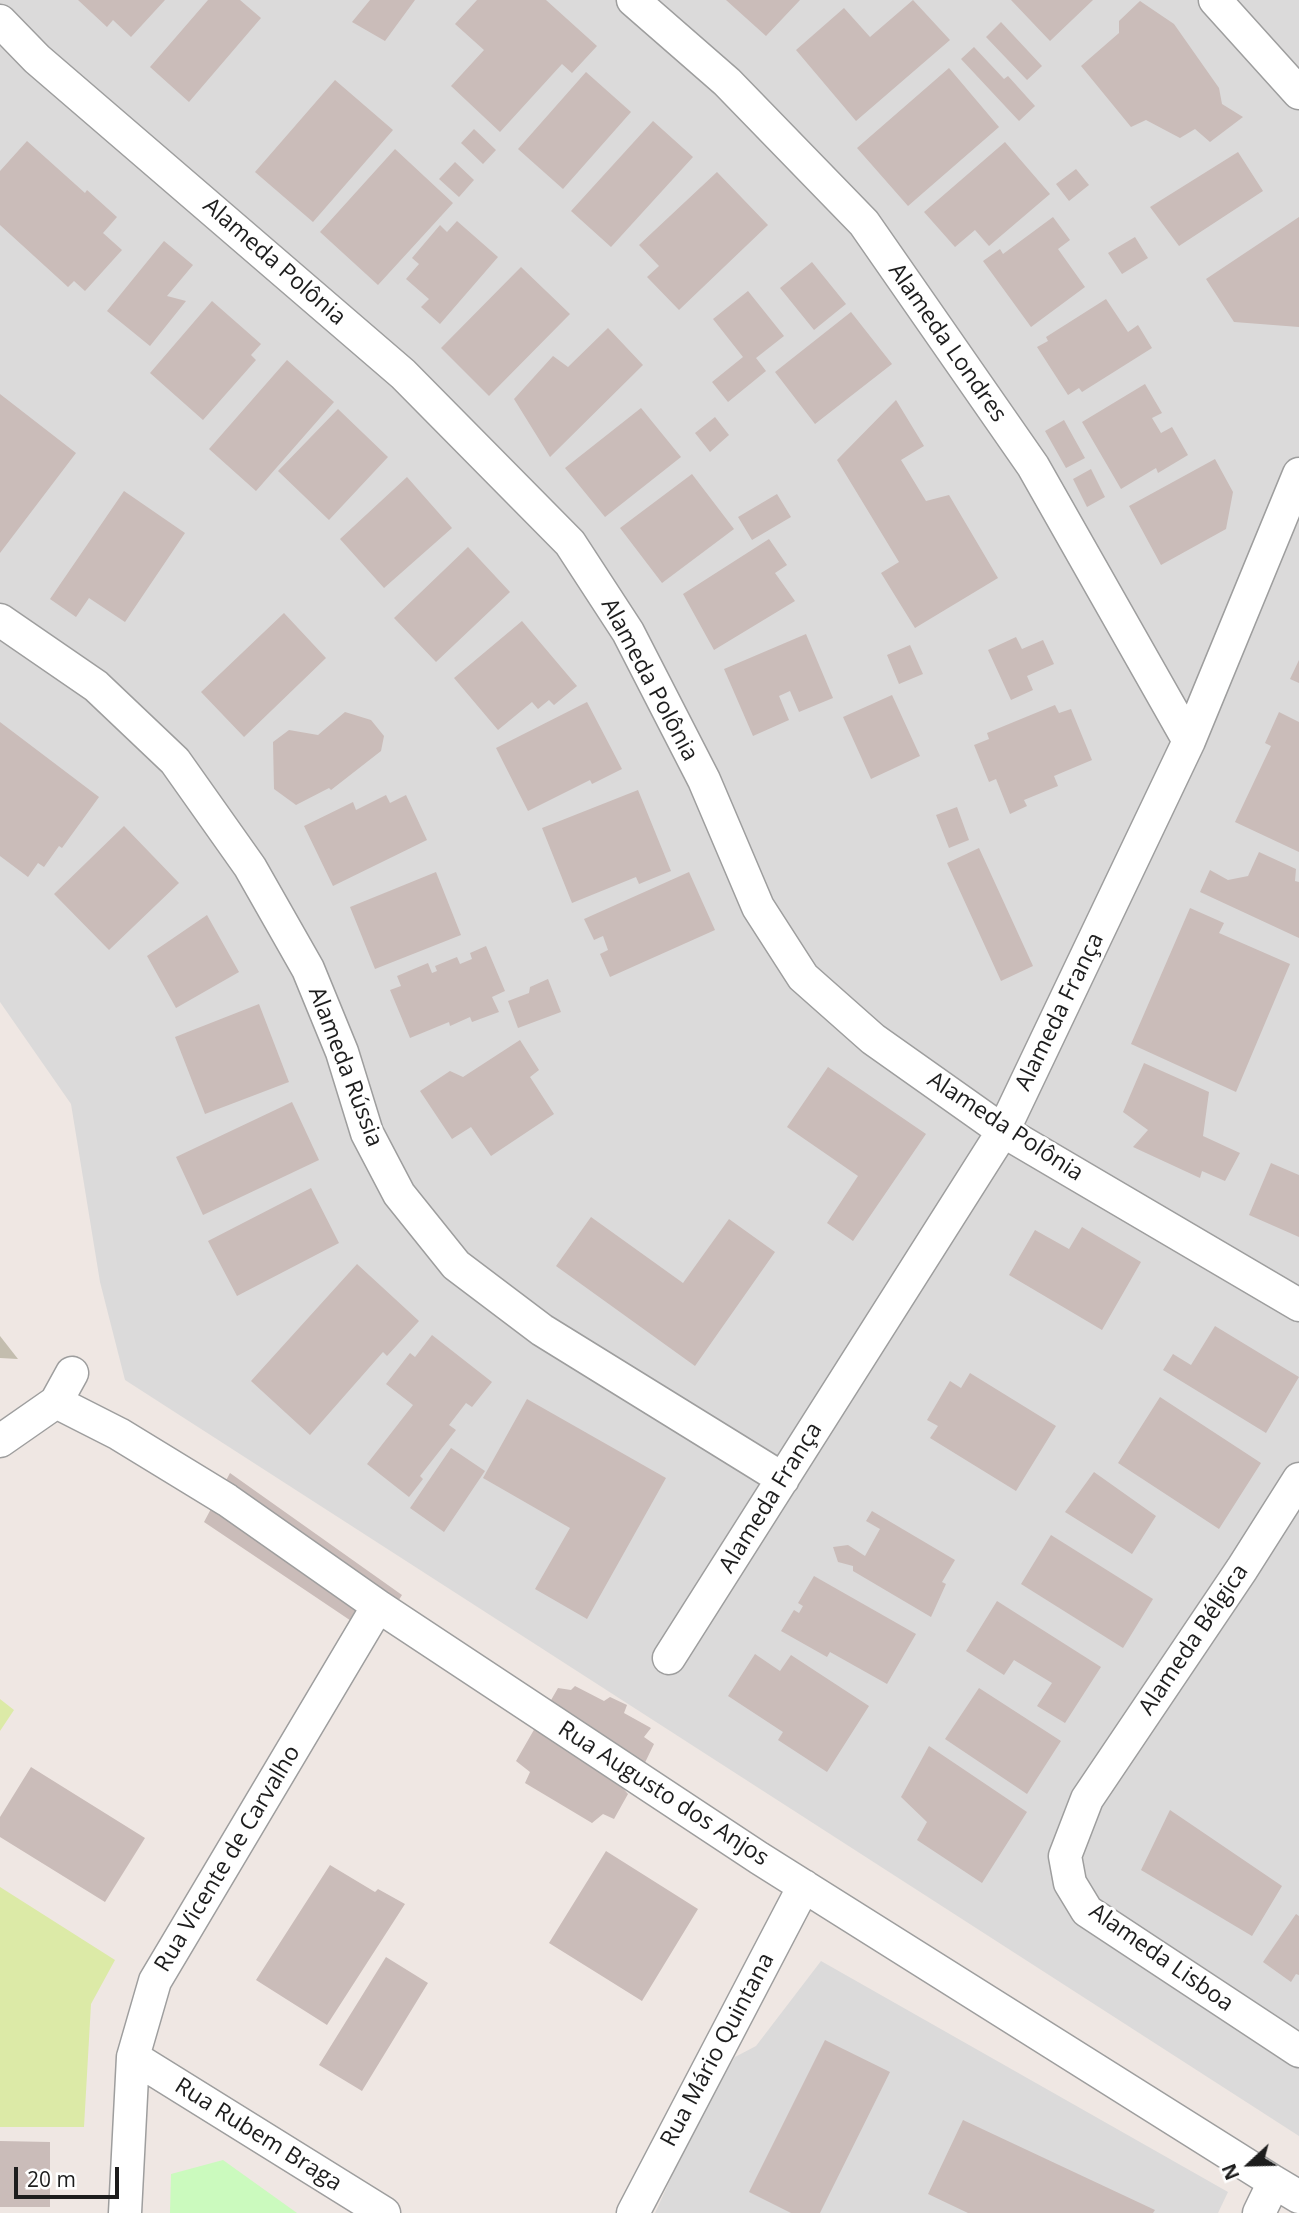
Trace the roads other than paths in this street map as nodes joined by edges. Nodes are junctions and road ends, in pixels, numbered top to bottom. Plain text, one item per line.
1 (633, 0) edge
2 (1215, 0) edge
3 (0, 21) edge
4 (1299, 93) edge
5 (1299, 474) edge
6 (0, 620) edge
7 (1189, 741) junction
8 (1003, 1131) junction
9 (1299, 1305) edge
10 (72, 1373) dead end
11 (56, 1402) junction
12 (0, 1441) edge
13 (783, 1479) junction
14 (1299, 1479) edge
15 (378, 1606) junction
16 (669, 1658) dead end
17 (1087, 1799) joint
18 (804, 1886) junction
19 (1299, 2051) edge
20 (133, 2057) junction
21 (1287, 2190) edge
22 (125, 2213) edge
23 (384, 2213) edge
24 (632, 2213) edge
25 (1259, 2213) edge

1 - 7 street, Alameda Londres
2 - 4 street
3 - 8 street, Alameda Polônia
5 - 7 street, Alameda França
6 - 13 street, Alameda Rússia
7 - 8 street, Alameda França
8 - 9 street, Alameda Polônia
8 - 13 street, Alameda França
10 - 11 street
11 - 12 street
11 - 15 street, Rua Augusto dos Anjos
13 - 16 street, Alameda França
14 - 17 street, Alameda Bélgica
15 - 18 street, Rua Augusto dos Anjos
15 - 20 street, Rua Vicente de Carvalho
17 - 19 street, Alameda Lisboa
18 - 21 street, Rua Augusto dos Anjos
18 - 24 street, Rua Mário Quintana
20 - 22 street, Rua Vicente de Carvalho
20 - 23 street, Rua Rubem Braga
21 - 25 street

